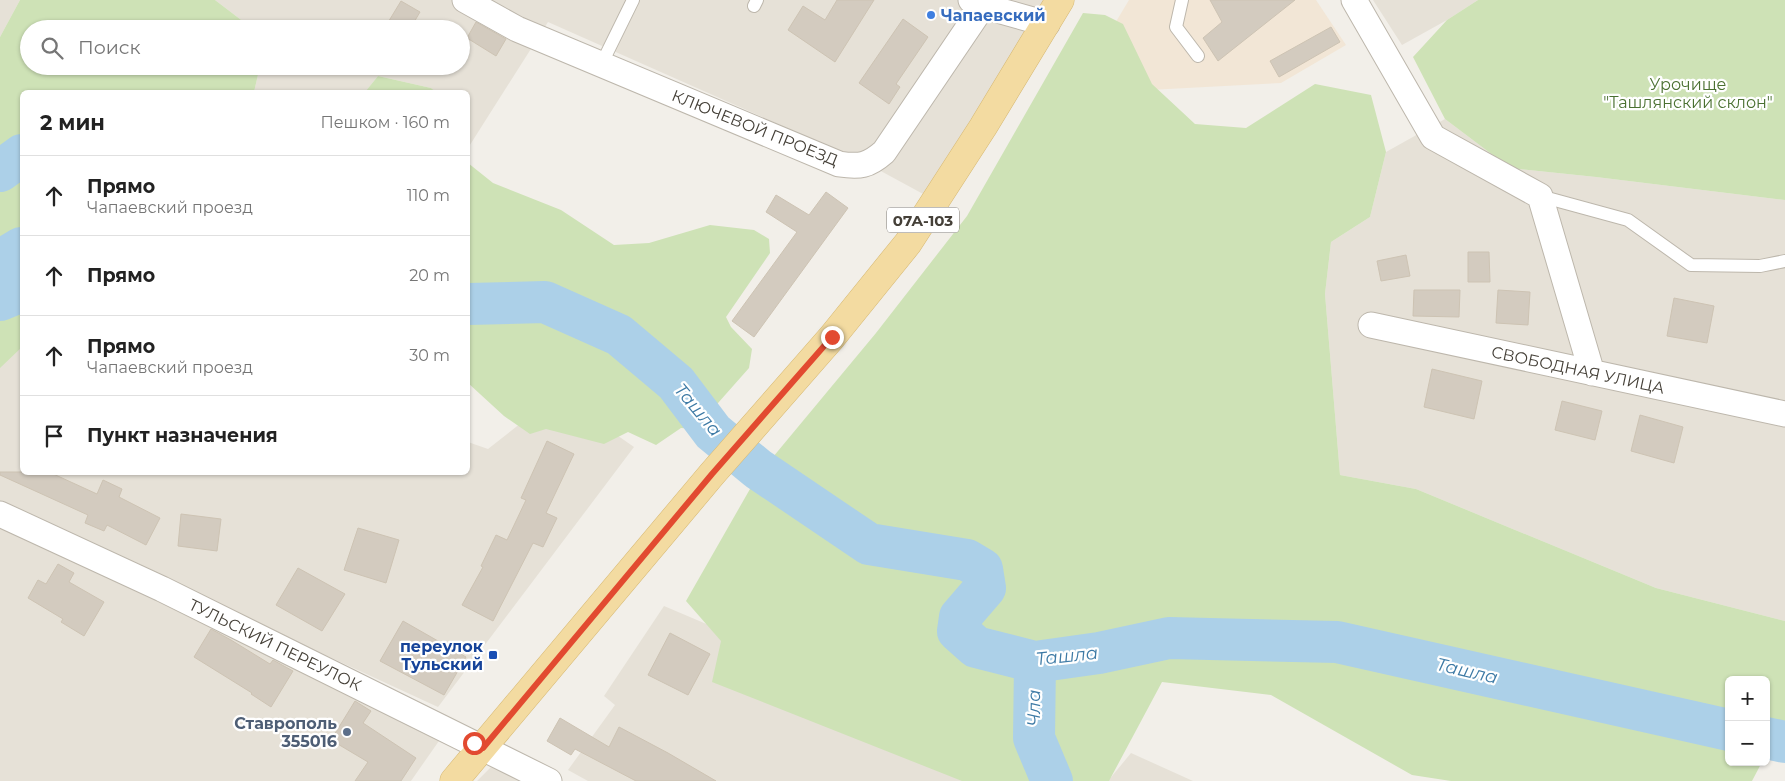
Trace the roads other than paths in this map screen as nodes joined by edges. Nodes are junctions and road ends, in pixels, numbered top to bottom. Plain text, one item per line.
1 (465, 0) edge
2 (633, 0) edge
3 (1060, 0) edge
4 (1182, 0) edge
5 (1354, 0) edge
6 (980, 2) edge
7 (1047, 24) junction
8 (1198, 56) dead end
9 (601, 65) junction
10 (1540, 196) junction
11 (1785, 261) edge
12 (1371, 325) dead end
13 (1592, 373) junction
14 (1785, 414) edge
15 (0, 514) edge
16 (483, 748) junction
17 (454, 781) edge
18 (549, 781) edge

1 - 9 street, КЛЮЧЕВОЙ ПРОЕЗД
2 - 9 lane
3 - 7 main road, 07А-103
4 - 8 lane
5 - 10 street
6 - 7 street, КЛЮЧЕВОЙ ПРОЕЗД
6 - 9 street, КЛЮЧЕВОЙ ПРОЕЗД
7 - 16 main road, 07А-103
10 - 11 lane
10 - 13 street
12 - 13 street, СВОБОДНАЯ УЛИЦА
13 - 14 street, СВОБОДНАЯ УЛИЦА
15 - 16 street, ТУЛЬСКИЙ ПЕРЕУЛОК
16 - 17 main road, 07А-103
16 - 18 street, ТУЛЬСКИЙ ПЕРЕУЛОК

